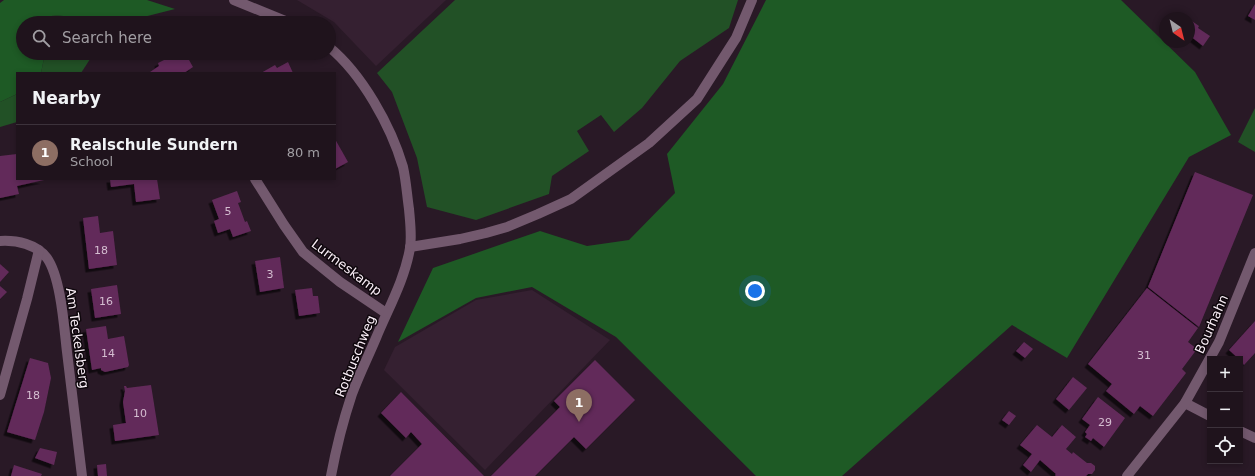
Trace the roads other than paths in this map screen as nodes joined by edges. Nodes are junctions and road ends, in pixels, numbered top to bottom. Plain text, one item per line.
1 (234, 0) edge
2 (752, 0) edge
3 (273, 16) edge
4 (336, 53) edge
5 (256, 180) edge
6 (0, 241) edge
7 (410, 247) junction
8 (39, 250) junction
9 (1255, 253) edge
10 (386, 313) junction
11 (0, 394) edge
12 (1185, 403) junction
13 (1207, 414) edge
14 (1243, 432) edge
15 (1255, 438) edge
16 (82, 476) edge
17 (331, 476) edge
18 (1126, 476) edge

1 - 3 street
2 - 7 street
4 - 7 street, Rotbuschweg
5 - 10 street, Lurmeskamp
6 - 8 street
7 - 10 street, Rotbuschweg
8 - 11 street
8 - 16 street, Am Teckelsberg
9 - 12 street, Bourhahn
10 - 17 street, Rotbuschweg
12 - 13 street
12 - 18 street, Bourhahn
14 - 15 street

